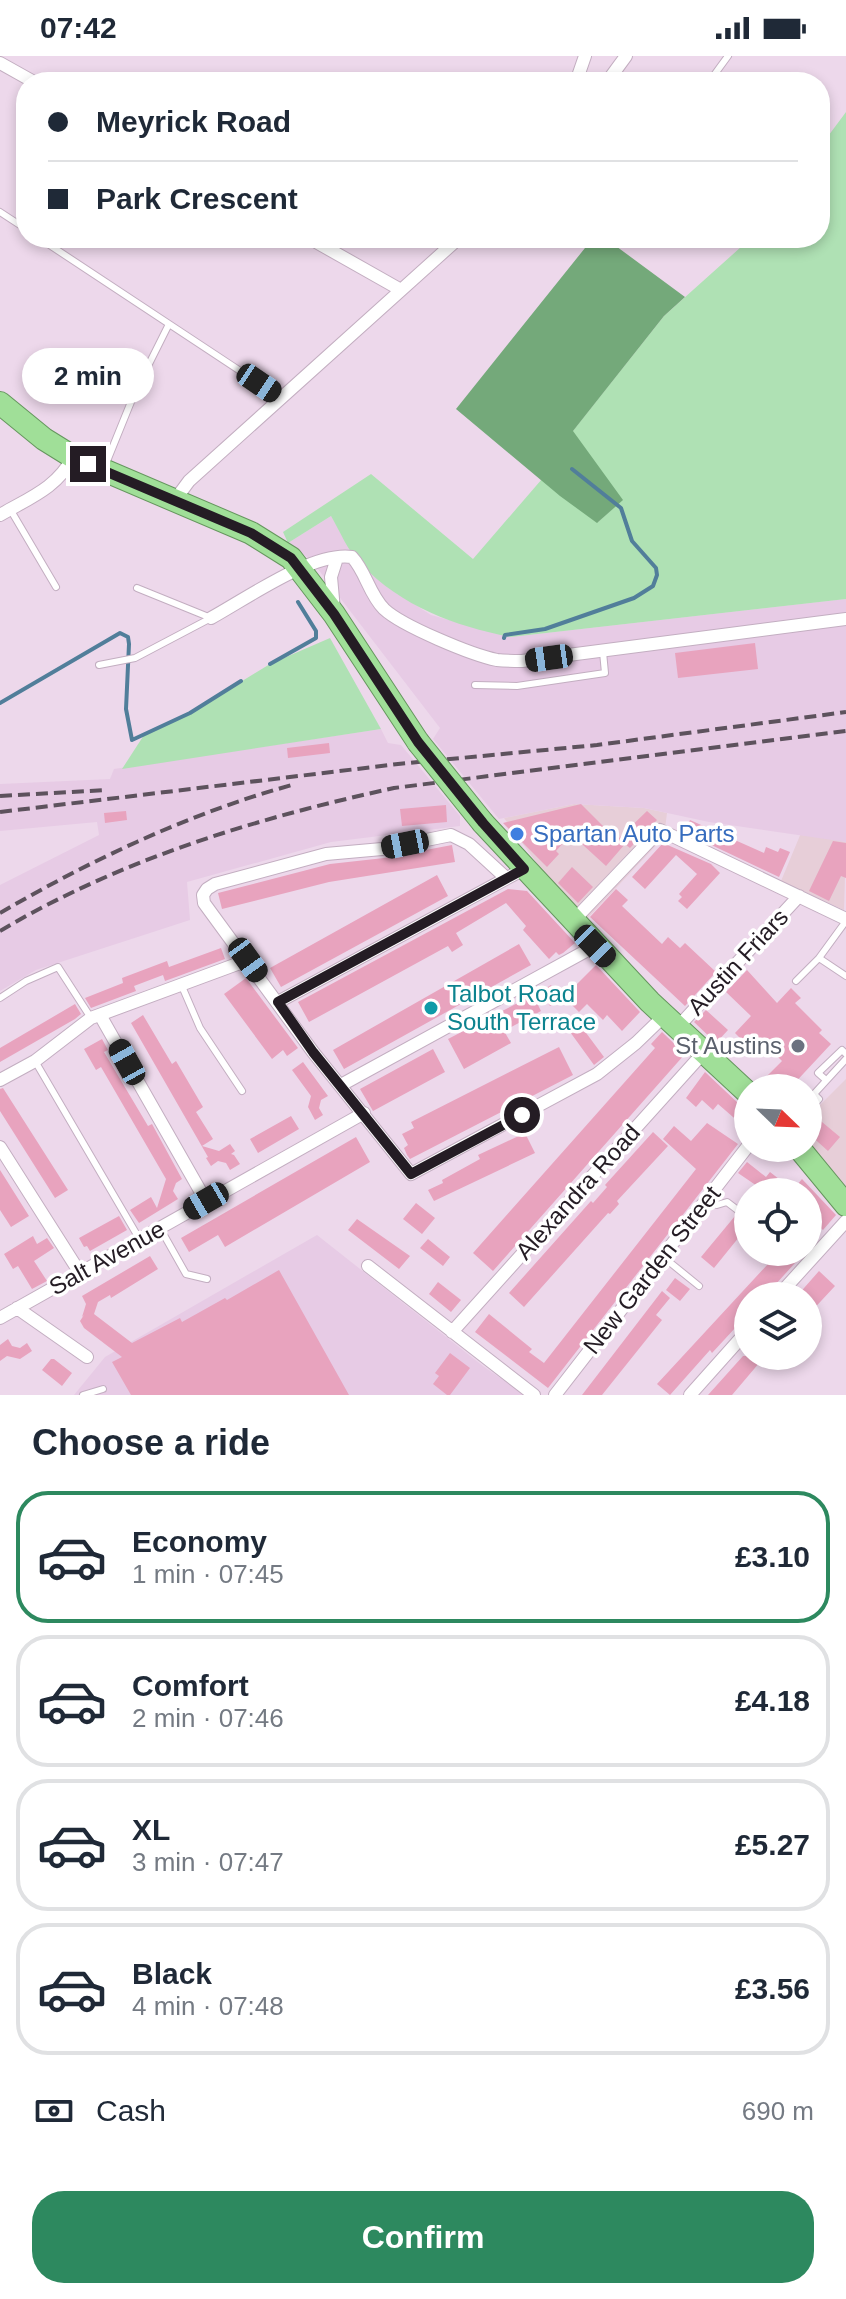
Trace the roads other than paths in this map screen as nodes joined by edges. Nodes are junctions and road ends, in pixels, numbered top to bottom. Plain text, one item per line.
1 (54, 248) edge
2 (327, 248) edge
3 (448, 248) edge
4 (401, 290) junction
5 (169, 324) junction
6 (281, 398) junction
7 (0, 403) edge
8 (73, 457) junction
9 (103, 470) junction
10 (175, 500) junction
11 (5, 512) edge
12 (337, 558) junction
13 (299, 567) junction
14 (56, 587) dead end
15 (137, 588) dead end
16 (334, 614) junction
17 (211, 618) junction
18 (846, 619) edge
19 (603, 650) junction
20 (99, 665) dead end
21 (475, 685) dead end
22 (514, 873) junction
23 (799, 896) junction
24 (846, 920) edge
25 (573, 921) junction
26 (595, 946) junction
27 (819, 958) junction
28 (248, 960) junction
29 (846, 976) edge
30 (796, 981) dead end
31 (181, 984) junction
32 (0, 998) edge
33 (278, 1002) junction
34 (96, 1016) junction
35 (670, 1022) junction
36 (704, 1052) junction
37 (846, 1057) edge
38 (35, 1061) junction
39 (0, 1080) edge
40 (734, 1080) edge
41 (341, 1085) junction
42 (822, 1085) edge
43 (242, 1091) dead end
44 (364, 1113) junction
45 (0, 1147) edge
46 (735, 1162) edge
47 (811, 1162) edge
48 (707, 1198) junction
49 (206, 1201) junction
50 (846, 1205) edge
51 (734, 1207) edge
52 (846, 1221) edge
53 (160, 1228) junction
54 (140, 1240) junction
55 (662, 1256) junction
56 (368, 1266) dead end
57 (80, 1273) junction
58 (207, 1279) dead end
59 (791, 1282) edge
60 (699, 1286) dead end
61 (17, 1308) junction
62 (0, 1318) edge
63 (452, 1332) junction
64 (734, 1346) edge
65 (87, 1357) dead end
66 (103, 1389) dead end
67 (83, 1395) edge
68 (534, 1395) edge
69 (555, 1395) edge
70 (690, 1395) edge

1 - 5 lane
2 - 4 street
3 - 4 street
4 - 6 street
5 - 6 lane
5 - 9 lane
6 - 10 street
7 - 8 highway
8 - 9 highway
8 - 11 street
9 - 10 highway
10 - 13 highway
11 - 14 lane
12 - 13 street
12 - 16 street
12 - 19 street
13 - 16 highway
13 - 17 street
15 - 17 lane
16 - 22 highway, bridge
17 - 20 lane
18 - 19 street
19 - 21 lane
22 - 25 highway
22 - 28 street
22 - 33 street
23 - 24 street
23 - 25 street
23 - 35 street, Austin Friars
24 - 27 lane
25 - 26 highway
26 - 35 highway
26 - 41 street
27 - 29 lane
27 - 30 lane
28 - 31 street
28 - 33 street
31 - 34 street
31 - 43 lane
32 - 34 lane
33 - 41 street
34 - 38 street
34 - 49 street
35 - 36 highway
35 - 44 street, Austin Friars
36 - 40 highway
36 - 63 street, Alexandra Road
37 - 42 lane
38 - 39 street
38 - 54 lane
41 - 44 street
44 - 49 street, Salt Avenue
45 - 57 street
46 - 48 street, New Garden Street
47 - 50 highway
48 - 51 lane
48 - 55 street, New Garden Street
49 - 53 street, Salt Avenue
52 - 59 street
53 - 54 street, Salt Avenue
53 - 58 lane
54 - 57 street, Salt Avenue
55 - 60 lane
55 - 69 street, New Garden Street
56 - 63 street
57 - 61 street, Salt Avenue
61 - 62 street, Salt Avenue
61 - 65 street
63 - 68 street
64 - 70 street
66 - 67 lane

